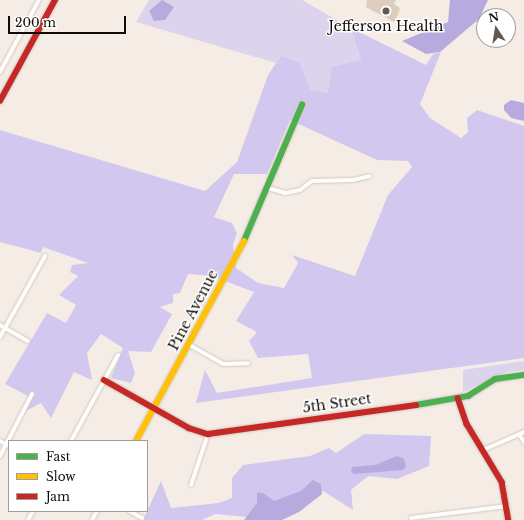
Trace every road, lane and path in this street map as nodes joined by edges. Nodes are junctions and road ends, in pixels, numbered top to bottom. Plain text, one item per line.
1 (40, 0) edge
2 (55, 0) edge
3 (0, 72) edge
4 (0, 101) edge
5 (302, 105) dead end
6 (370, 176) dead end
7 (268, 188) junction
8 (45, 256) dead end
9 (0, 325) edge
10 (5, 328) junction
11 (0, 337) edge
12 (28, 341) dead end
13 (188, 344) junction
14 (118, 355) dead end
15 (248, 363) dead end
16 (524, 374) edge
17 (104, 380) junction
18 (32, 394) dead end
19 (458, 398) junction
20 (153, 408) junction
21 (524, 432) edge
22 (208, 434) junction
23 (519, 434) junction
24 (10, 440) edge
25 (72, 440) edge
26 (137, 440) edge
27 (0, 441) edge
28 (524, 442) edge
29 (8, 445) edge
30 (483, 450) junction
31 (0, 456) edge
32 (191, 485) dead end
33 (507, 506) junction
34 (131, 512) edge
35 (142, 518) dead end
36 (411, 518) dead end
37 (509, 520) edge

1 - 3 street
2 - 4 street
5 - 7 street, Pine Avenue
6 - 7 street
7 - 13 street, Pine Avenue
8 - 10 street
9 - 10 street
10 - 11 street
10 - 12 street
13 - 15 street
13 - 20 street, Pine Avenue
14 - 17 street
16 - 19 street, 5th Street
17 - 20 street, 5th Street
17 - 25 street
18 - 24 street
19 - 22 street, 5th Street
19 - 30 street
20 - 22 street, 5th Street
20 - 26 street, Pine Avenue
21 - 23 street
22 - 32 street
23 - 28 street
23 - 30 street
27 - 29 street
29 - 31 street
30 - 33 street
33 - 36 street
33 - 37 street
34 - 35 street

